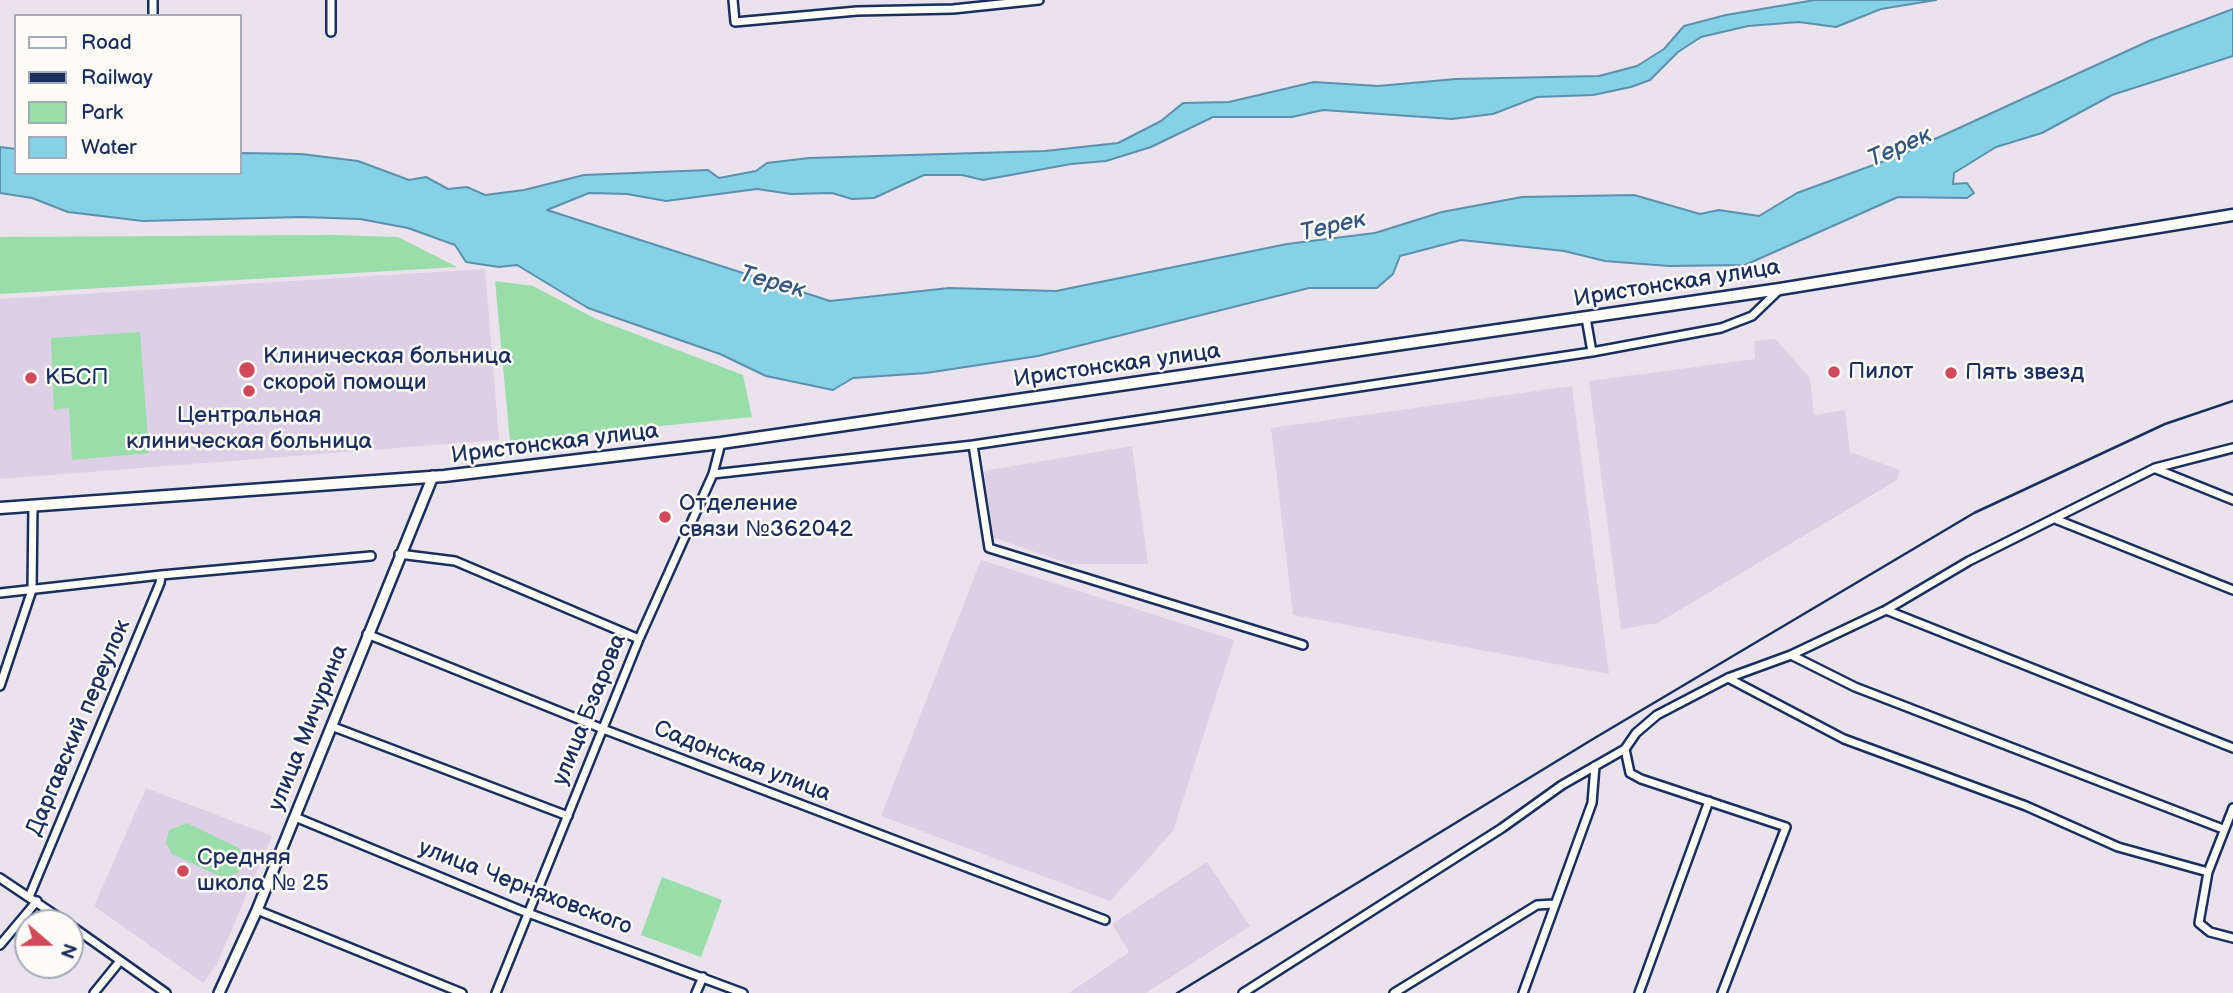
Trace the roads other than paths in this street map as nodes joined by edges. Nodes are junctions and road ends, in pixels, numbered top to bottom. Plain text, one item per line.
1 (331, 0) edge
2 (733, 0) edge
3 (953, 0) edge
4 (1039, 0) edge
5 (953, 9) junction
6 (331, 32) dead end
7 (2233, 215) edge
8 (1780, 289) junction
9 (1586, 317) junction
10 (1592, 352) junction
11 (721, 443) junction
12 (973, 445) junction
13 (2233, 447) edge
14 (2155, 468) junction
15 (713, 474) junction
16 (433, 476) junction
17 (2233, 500) edge
18 (33, 505) junction
19 (0, 508) edge
20 (2055, 519) junction
21 (399, 554) junction
22 (371, 556) dead end
23 (161, 575) junction
24 (32, 590) junction
25 (2233, 590) edge
26 (0, 593) edge
27 (1886, 610) junction
28 (368, 634) junction
29 (639, 639) junction
30 (1303, 645) dead end
31 (1791, 655) junction
32 (1728, 678) junction
33 (0, 685) edge
34 (331, 726) junction
35 (603, 729) junction
36 (2233, 748) edge
37 (1625, 749) junction
38 (1595, 766) junction
39 (1709, 801) junction
40 (2233, 808) edge
41 (568, 816) junction
42 (295, 817) junction
43 (2223, 829) junction
44 (2208, 872) junction
45 (0, 878) edge
46 (29, 897) junction
47 (37, 901) junction
48 (1554, 904) junction
49 (48, 909) edge
50 (257, 910) junction
51 (527, 912) junction
52 (1105, 920) dead end
53 (84, 935) edge
54 (2233, 938) edge
55 (0, 945) edge
56 (120, 961) junction
57 (703, 976) junction
58 (94, 993) edge
59 (166, 993) edge
60 (219, 993) edge
61 (463, 993) edge
62 (496, 993) edge
63 (696, 993) edge
64 (743, 993) edge
65 (1243, 993) edge
66 (1394, 993) edge
67 (1523, 993) edge
68 (1639, 993) edge
69 (1722, 993) edge

1 - 6 street
2 - 5 street
3 - 5 street
4 - 5 street
7 - 8 main road, Иристонская улица
8 - 9 main road, Иристонская улица
8 - 10 street
9 - 10 street
9 - 11 main road, Иристонская улица
10 - 12 street
11 - 15 street, улица Бзарова
11 - 16 main road, Иристонская улица
12 - 15 street
12 - 30 street
13 - 14 street
14 - 17 street
14 - 20 street
15 - 29 street, улица Бзарова
16 - 18 main road, Иристонская улица
16 - 21 street, улица Мичурина
18 - 19 main road, Иристонская улица
18 - 24 street
20 - 25 street
20 - 27 street
21 - 28 street, улица Мичурина
21 - 29 street
22 - 23 street
23 - 24 street
23 - 46 street, Даргавский переулок
24 - 26 street
24 - 33 street
27 - 31 street
27 - 36 street
28 - 34 street, улица Мичурина
28 - 35 street, Садонская улица
29 - 35 street, улица Бзарова
31 - 32 street
31 - 43 street
32 - 37 street
32 - 44 street
34 - 41 street
34 - 42 street, улица Мичурина
35 - 41 street, улица Бзарова
35 - 52 street, Садонская улица
37 - 38 street
37 - 39 street
38 - 48 street
38 - 65 street
39 - 68 street
39 - 69 street
40 - 43 street
41 - 51 street, улица Бзарова
42 - 50 street, улица Мичурина
42 - 51 street, улица Черняховского
43 - 44 street
44 - 54 street
45 - 46 street
46 - 47 street
47 - 49 street
47 - 55 street
48 - 66 street
48 - 67 street
50 - 60 street, улица Мичурина
50 - 61 street
51 - 57 street, улица Черняховского
51 - 62 street, улица Бзарова
53 - 56 street
56 - 58 street
56 - 59 street
57 - 63 street
57 - 64 street, улица Черняховского

